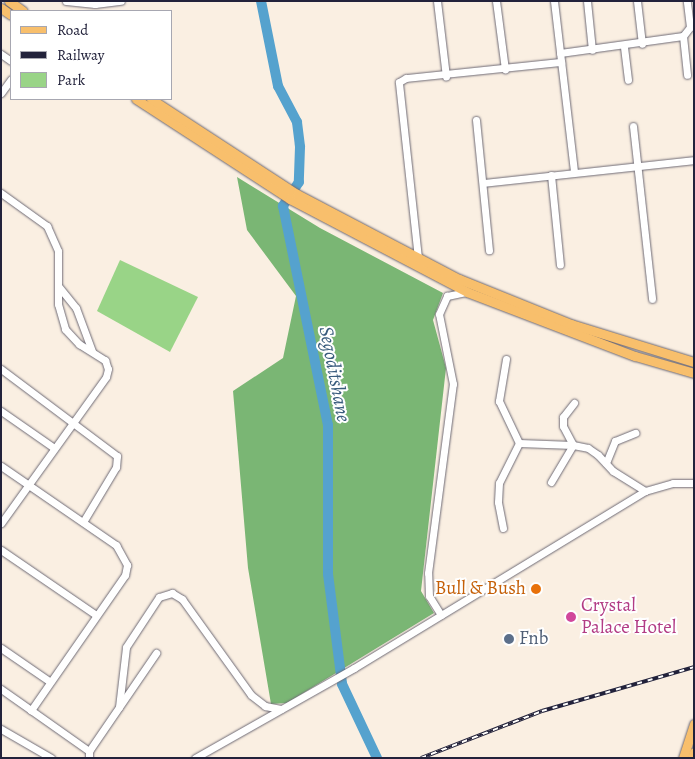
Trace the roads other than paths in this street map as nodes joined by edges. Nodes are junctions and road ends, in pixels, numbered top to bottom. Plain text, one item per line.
1 (9, 1) edge
2 (66, 1) edge
3 (120, 1) edge
4 (437, 1) edge
5 (496, 1) edge
6 (554, 1) edge
7 (587, 1) edge
8 (637, 1) edge
9 (687, 1) edge
10 (95, 3) edge
11 (22, 10) edge
12 (683, 36) junction
13 (642, 44) junction
14 (624, 47) junction
15 (592, 50) junction
16 (560, 53) junction
17 (561, 62) junction
18 (505, 69) junction
19 (687, 75) dead end
20 (446, 76) junction
21 (10, 80) edge
22 (628, 80) dead end
23 (1, 93) edge
24 (138, 100) edge
25 (152, 100) edge
26 (476, 120) dead end
27 (633, 126) dead end
28 (694, 160) edge
29 (637, 166) junction
30 (251, 170) junction
31 (574, 172) junction
32 (551, 175) junction
33 (483, 183) junction
34 (1, 192) edge
35 (293, 196) junction
36 (489, 250) dead end
37 (418, 258) junction
38 (560, 265) dead end
39 (59, 287) junction
40 (467, 292) junction
41 (652, 299) dead end
42 (92, 351) junction
43 (506, 359) dead end
44 (694, 362) edge
45 (1, 369) edge
46 (694, 373) edge
47 (574, 403) dead end
48 (1, 411) edge
49 (71, 424) junction
50 (635, 433) dead end
51 (519, 443) junction
52 (573, 445) junction
53 (54, 448) junction
54 (606, 463) junction
55 (1, 466) edge
56 (551, 482) dead end
57 (694, 483) edge
58 (28, 484) junction
59 (645, 491) junction
60 (2, 520) edge
61 (83, 522) junction
62 (504, 528) dead end
63 (1, 550) edge
64 (96, 615) junction
65 (440, 615) junction
66 (1, 648) edge
67 (156, 653) dead end
68 (49, 681) junction
69 (1, 689) edge
70 (120, 707) junction
71 (283, 709) junction
72 (30, 710) junction
73 (694, 724) edge
74 (1, 729) edge
75 (694, 752) edge
76 (89, 754) edge
77 (51, 758) edge
78 (195, 758) edge
79 (683, 758) edge
80 (692, 758) edge

1 - 11 main road
2 - 10 street
3 - 10 street
4 - 20 street
5 - 18 street
6 - 16 street
7 - 15 street
8 - 13 street
9 - 12 street
12 - 13 street
12 - 19 street
13 - 14 street
14 - 15 street
14 - 22 street
15 - 16 street
16 - 17 street
17 - 18 street
17 - 31 street
18 - 20 street
20 - 37 street
21 - 23 street
24 - 30 main road
25 - 30 main road
26 - 33 street
27 - 29 street
28 - 29 street
29 - 31 street
29 - 41 street
30 - 35 main road
31 - 32 street
32 - 33 street
32 - 38 street
33 - 36 street
34 - 39 street
35 - 37 main road
35 - 40 main road
37 - 44 main road
39 - 42 street
39 - 42 street
40 - 46 main road
40 - 65 street
42 - 49 street
43 - 51 street
45 - 49 street
47 - 52 street
48 - 53 street
49 - 53 street
49 - 61 street
50 - 54 street
51 - 52 street
51 - 62 street
52 - 54 street
52 - 56 street
53 - 58 street
54 - 59 street
55 - 58 street
57 - 59 street
58 - 60 street
58 - 61 street
59 - 65 street
61 - 64 street
63 - 64 street
64 - 68 street
65 - 71 street
66 - 68 street
67 - 70 street
68 - 72 street
69 - 72 street
70 - 71 street
70 - 76 street
71 - 78 street
72 - 76 street
73 - 79 main road
74 - 77 street
75 - 80 main road

